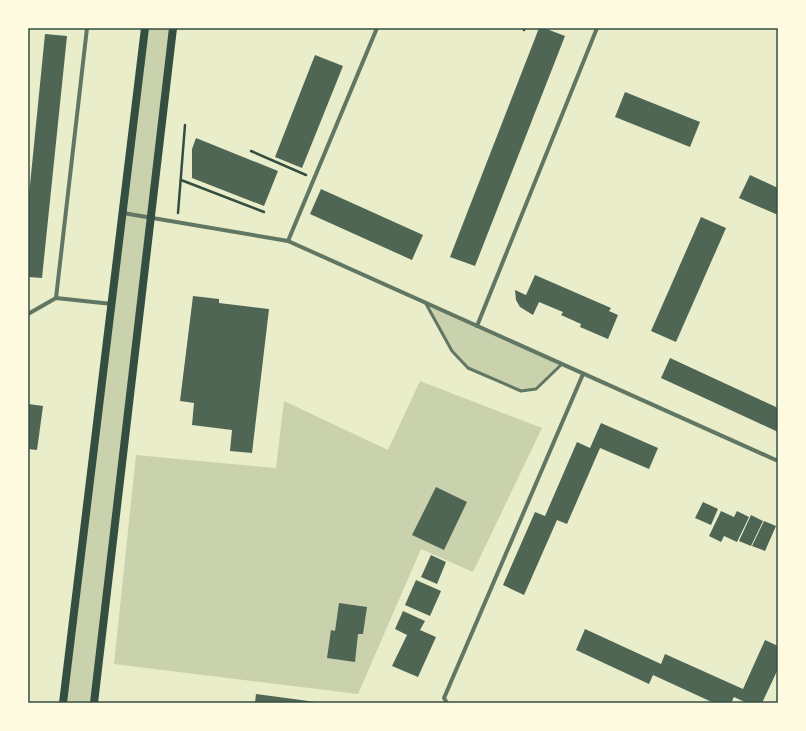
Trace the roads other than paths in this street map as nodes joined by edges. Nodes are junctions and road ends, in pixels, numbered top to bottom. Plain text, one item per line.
1 (87, 28) edge
2 (146, 28) edge
3 (173, 28) edge
4 (378, 28) edge
5 (597, 28) edge
6 (123, 213) junction
7 (152, 217) junction
8 (288, 241) junction
9 (56, 298) junction
10 (425, 302) junction
11 (112, 304) junction
12 (28, 314) edge
13 (477, 326) junction
14 (562, 364) junction
15 (583, 374) junction
16 (778, 461) edge
17 (63, 703) edge
18 (94, 703) edge
19 (447, 703) edge

1 - 9 street
2 - 6 main road
3 - 7 main road
4 - 8 street
5 - 13 street
6 - 7 street
6 - 11 main road
7 - 8 street
7 - 18 main road
8 - 10 street
9 - 11 street
9 - 12 street
10 - 13 street
10 - 14 lane
11 - 17 main road
13 - 14 street
14 - 15 street
15 - 16 street
15 - 19 street

